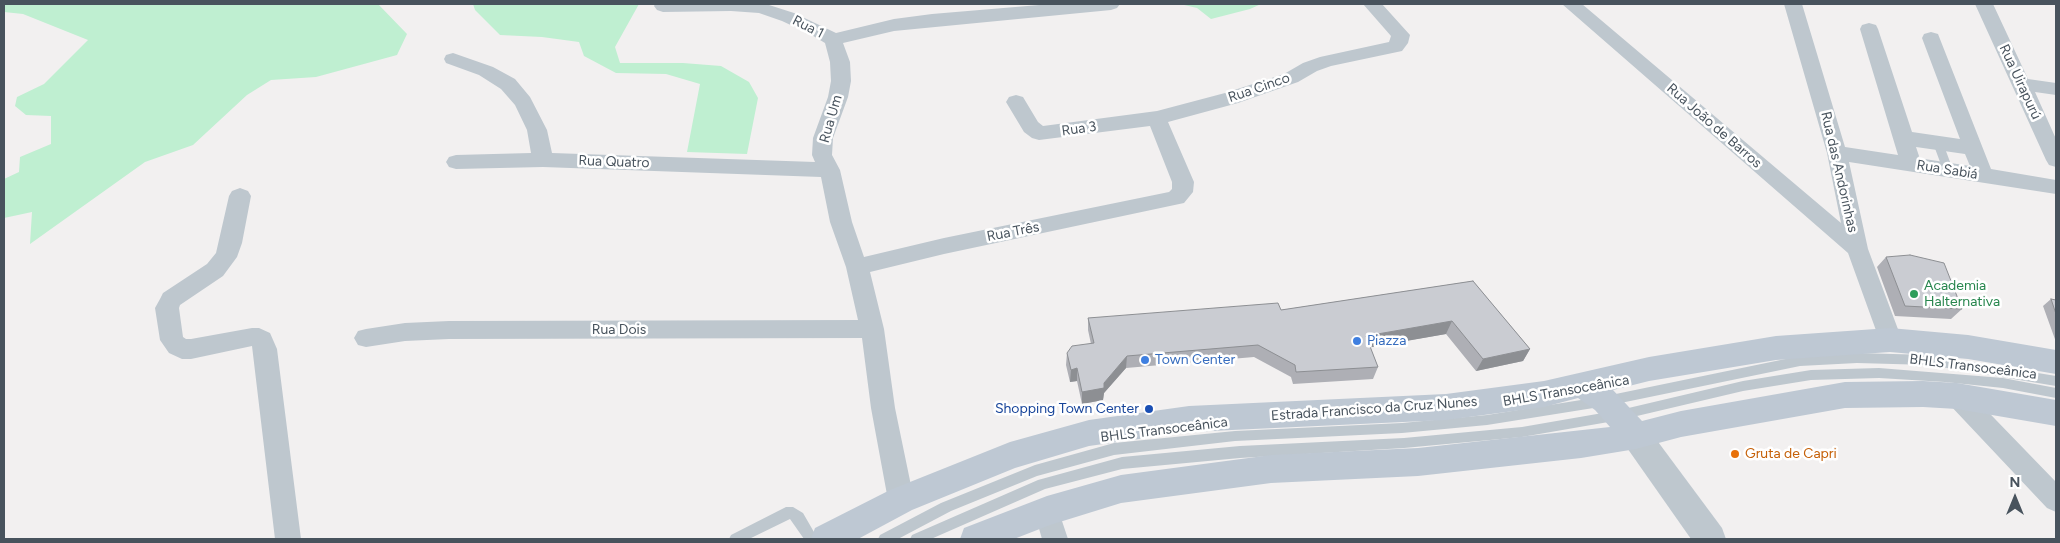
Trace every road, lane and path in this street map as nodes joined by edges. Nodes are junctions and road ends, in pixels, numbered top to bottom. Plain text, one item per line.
1 (1112, 4) edge
2 (1372, 4) edge
3 (1572, 4) edge
4 (1793, 4) edge
5 (1984, 4) edge
6 (663, 6) dead end
7 (1869, 29) dead end
8 (1931, 38) dead end
9 (833, 40) junction
10 (453, 59) dead end
11 (2021, 84) junction
12 (2056, 89) edge
13 (1016, 102) dead end
14 (1157, 118) junction
15 (1938, 143) junction
16 (1973, 148) junction
17 (1837, 153) junction
18 (543, 160) junction
19 (2056, 160) edge
20 (456, 162) dead end
21 (1981, 168) dead end
22 (830, 170) junction
23 (1948, 170) junction
24 (2056, 187) edge
25 (240, 196) dead end
26 (1857, 248) junction
27 (857, 267) junction
28 (872, 329) junction
29 (366, 338) dead end
30 (1890, 340) junction
31 (2056, 362) edge
32 (2056, 381) edge
33 (1581, 385) junction
34 (2056, 394) edge
35 (1957, 396) junction
36 (2001, 404) junction
37 (2056, 413) edge
38 (1621, 417) junction
39 (2003, 446) junction
40 (901, 500) junction
41 (2056, 500) edge
42 (1051, 525) edge
43 (288, 539) edge
44 (736, 539) edge
45 (811, 539) edge
46 (827, 539) edge
47 (885, 539) edge
48 (917, 539) edge
49 (976, 539) edge
50 (1710, 539) edge

1 - 9 street
2 - 14 street, Rua Cinco
3 - 26 street, Rua João de Barros
4 - 17 street, Rua das Andorinhas
5 - 11 street, Rua Uirapurú
6 - 9 street, Rua 1
7 - 15 street
8 - 16 street
9 - 22 street, Rua Um
10 - 18 street
11 - 12 street
11 - 19 street, Rua Uirapurú
13 - 14 street, Rua 3
14 - 27 street, Rua Três
15 - 16 street
15 - 23 lane
16 - 21 street
17 - 23 street, Rua Sabiá
17 - 26 street, Rua das Andorinhas
18 - 20 street, Rua Quatro
18 - 22 street, Rua Quatro
22 - 27 street, Rua Um
23 - 24 street, Rua Sabiá
25 - 43 street
26 - 30 street, Rua das Andorinhas
27 - 28 street, Rua Um
28 - 29 street, Rua Dois
28 - 40 street, Rua Um
30 - 31 main road, Estrada Francisco da Cruz Nunes
30 - 33 main road, Estrada Francisco da Cruz Nunes
32 - 38 lane, BHLS Transoceânica
33 - 38 main road
33 - 40 main road, Estrada Francisco da Cruz Nunes
34 - 38 lane, BHLS Transoceânica
35 - 36 main road
35 - 38 main road
35 - 39 street
36 - 37 main road
36 - 39 street
38 - 42 main road
38 - 47 lane, BHLS Transoceânica
38 - 48 lane, BHLS Transoceânica
38 - 50 street
39 - 41 street
40 - 46 main road, Estrada Francisco da Cruz Nunes
42 - 49 main road
44 - 45 lane

